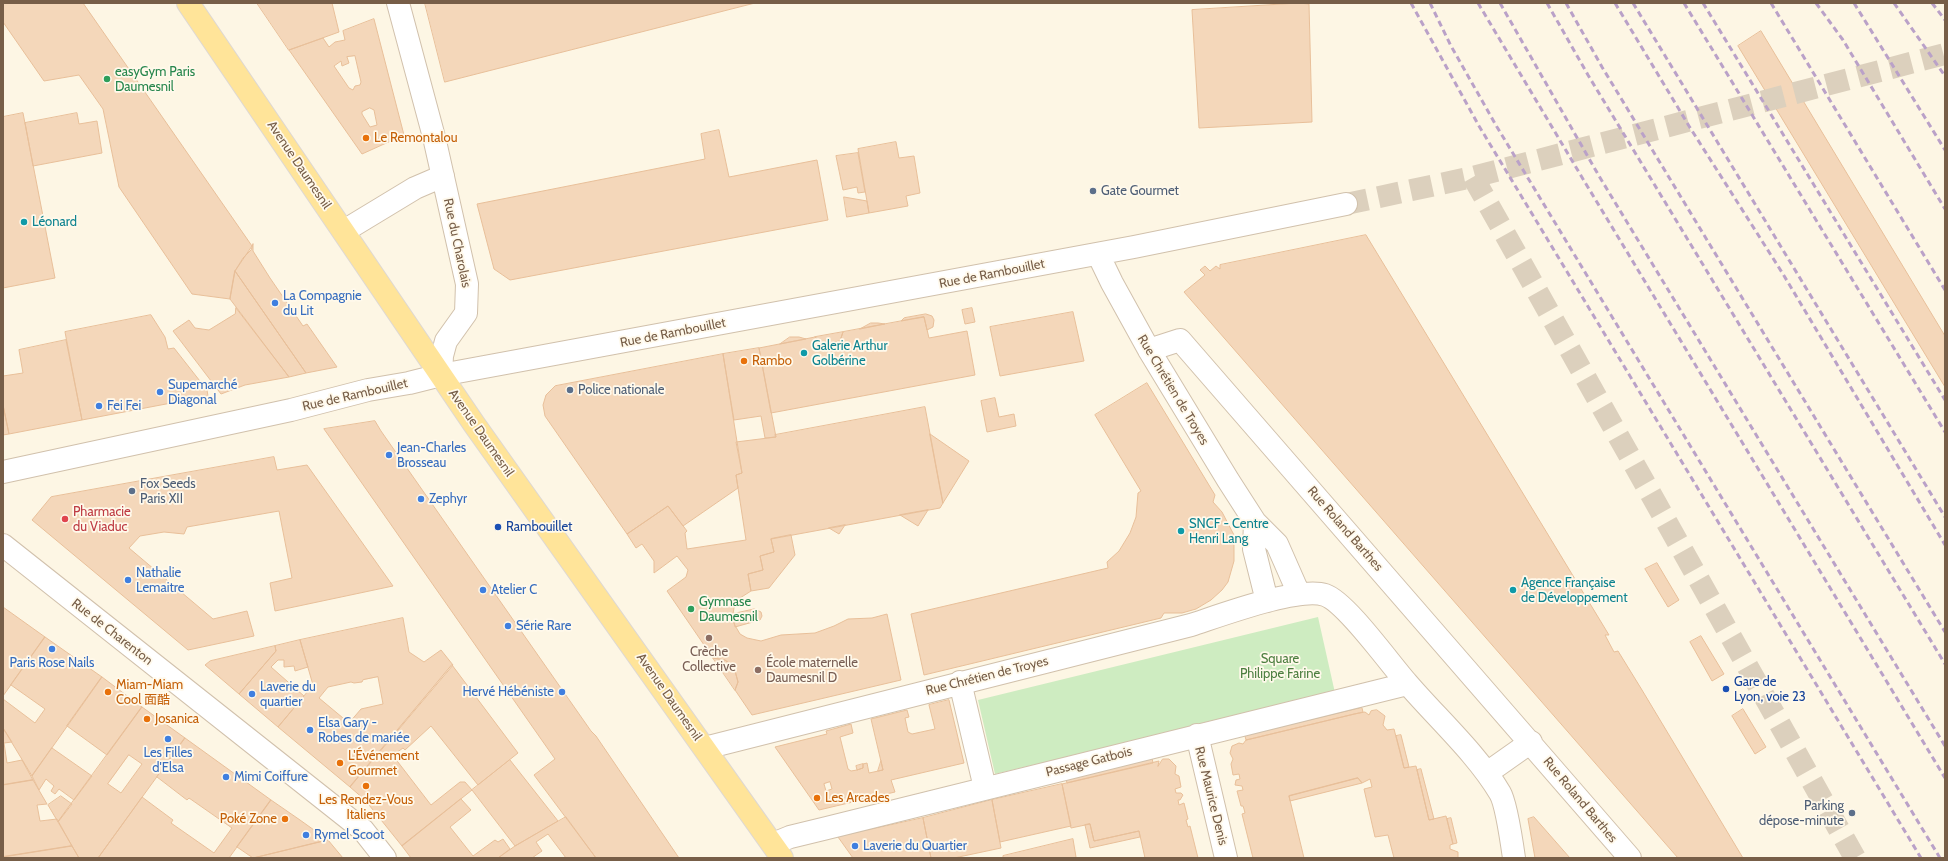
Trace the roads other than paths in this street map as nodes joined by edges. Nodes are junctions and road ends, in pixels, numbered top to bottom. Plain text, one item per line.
1 (188, 3) edge
2 (398, 3) edge
3 (443, 176) junction
4 (1346, 204) tunnel mouth
5 (344, 231) junction
6 (1098, 254) junction
7 (1149, 350) junction
8 (441, 375) junction
9 (3, 472) edge
10 (1254, 522) junction
11 (3, 545) edge
12 (1299, 594) junction
13 (1267, 601) junction
14 (960, 682) junction
15 (1407, 684) junction
16 (1196, 735) junction
17 (1531, 742) junction
18 (705, 748) junction
19 (1487, 773) junction
20 (985, 788) junction
21 (777, 851) edge
22 (385, 858) edge
23 (1226, 858) edge
24 (1514, 858) edge
25 (1630, 858) edge

1 - 5 main road, Avenue Daumesnil
2 - 3 street, Rue du Charolais
3 - 5 street
3 - 8 street, Rue du Charolais
4 - 6 street, Rue de Rambouillet
5 - 8 main road, Avenue Daumesnil
6 - 7 street, Rue Chrétien de Troyes
6 - 8 street, Rue de Rambouillet
7 - 10 street, Rue Chrétien de Troyes
7 - 17 street, Rue Roland Barthes
8 - 9 street, Rue de Rambouillet
8 - 18 main road, Avenue Daumesnil
10 - 12 street, Rue Chrétien de Troyes
10 - 13 street
11 - 22 street, Rue de Charenton
12 - 13 street, Rue Chrétien de Troyes
12 - 15 street
13 - 14 street, Rue Chrétien de Troyes
14 - 18 street, Rue Chrétien de Troyes
14 - 20 street
15 - 16 street, Passage Gatbois
15 - 19 street
16 - 20 street, Passage Gatbois
16 - 23 street, Rue Maurice Denis
17 - 19 street
17 - 25 street, Rue Roland Barthes
18 - 21 main road, Avenue Daumesnil
19 - 24 street
20 - 21 street, Passage Gatbois

